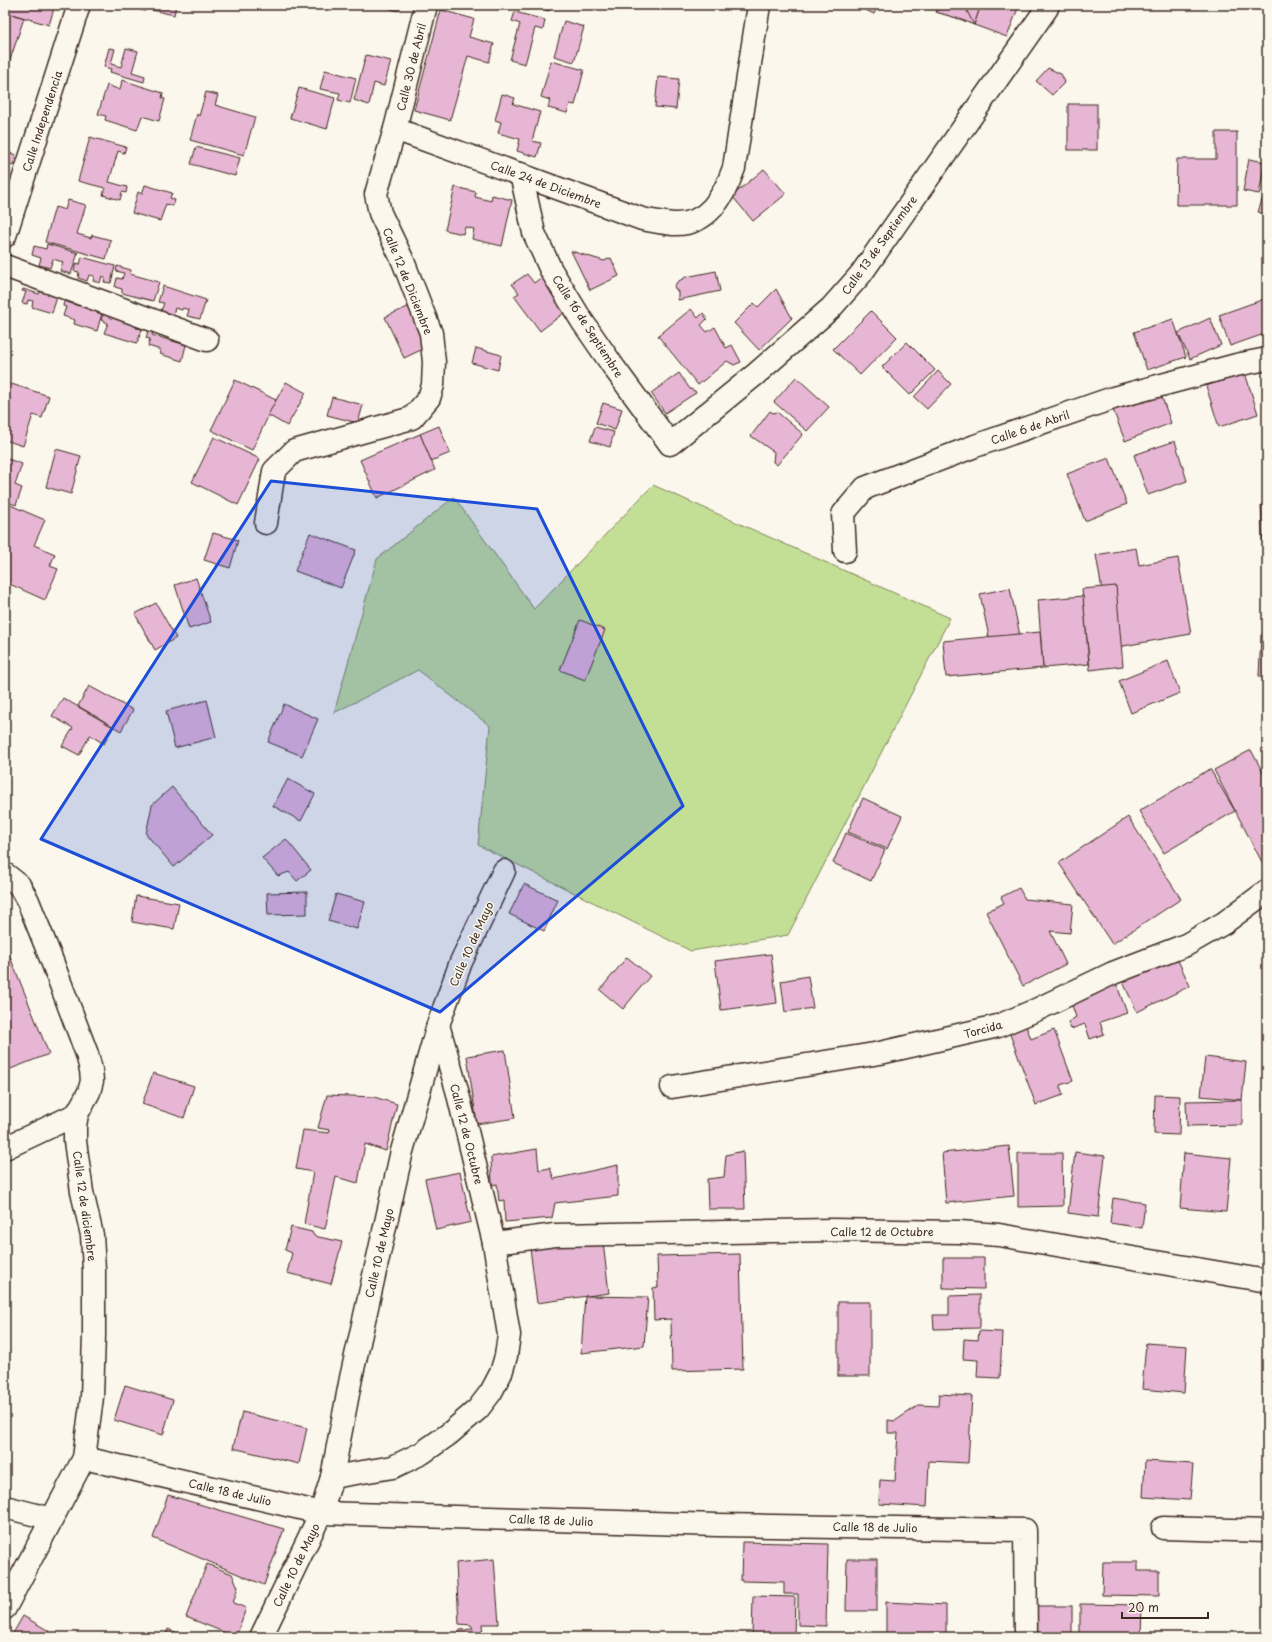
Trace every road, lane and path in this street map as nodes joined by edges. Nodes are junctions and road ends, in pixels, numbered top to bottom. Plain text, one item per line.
1 (79, 5) edge
2 (426, 5) edge
3 (759, 5) edge
4 (1047, 8) dead end
5 (395, 129) junction
6 (521, 174) junction
7 (5, 236) edge
8 (5, 266) edge
9 (207, 340) dead end
10 (1267, 359) edge
11 (670, 444) joint
12 (266, 523) dead end
13 (845, 551) dead end
14 (504, 871) dead end
15 (8, 875) edge
16 (1267, 891) edge
17 (438, 1025) junction
18 (672, 1087) dead end
19 (77, 1114) junction
20 (5, 1148) edge
21 (494, 1244) junction
22 (1267, 1281) edge
23 (84, 1458) junction
24 (332, 1477) junction
25 (5, 1507) edge
26 (321, 1513) junction
27 (52, 1519) junction
28 (1163, 1528) dead end
29 (1267, 1531) edge
30 (5, 1608) edge
31 (261, 1637) edge
32 (1026, 1637) edge

1 - 7 street, Calle Independencia
2 - 5 street, Calle 30 de Abril
3 - 6 street, Calle 24 de Diciembre
4 - 11 street, Calle 13 de Septiembre
5 - 6 street, Calle 24 de Diciembre
5 - 12 street, Calle 12 de Diciembre
6 - 11 street, Calle 16 de Septiembre
8 - 9 street
10 - 13 street, Calle 6 de Abril
14 - 17 street, Calle 10 de Mayo
15 - 19 street, Calle 12 de diciembre
16 - 18 street, Torcida
17 - 21 street, Calle 12 de Octubre
17 - 24 street, Calle 10 de Mayo
19 - 20 street
19 - 23 street, Calle 12 de diciembre
21 - 22 street, Calle 12 de Octubre
21 - 24 street, Calle 12 de Octubre
23 - 26 street, Calle 18 de Julio
23 - 27 street, Calle 12 de diciembre
24 - 26 street, Calle 10 de Mayo
25 - 27 street
26 - 31 street, Calle 10 de Mayo
26 - 32 street, Calle 18 de Julio
27 - 30 street, Calle 12 de diciembre
28 - 29 street

